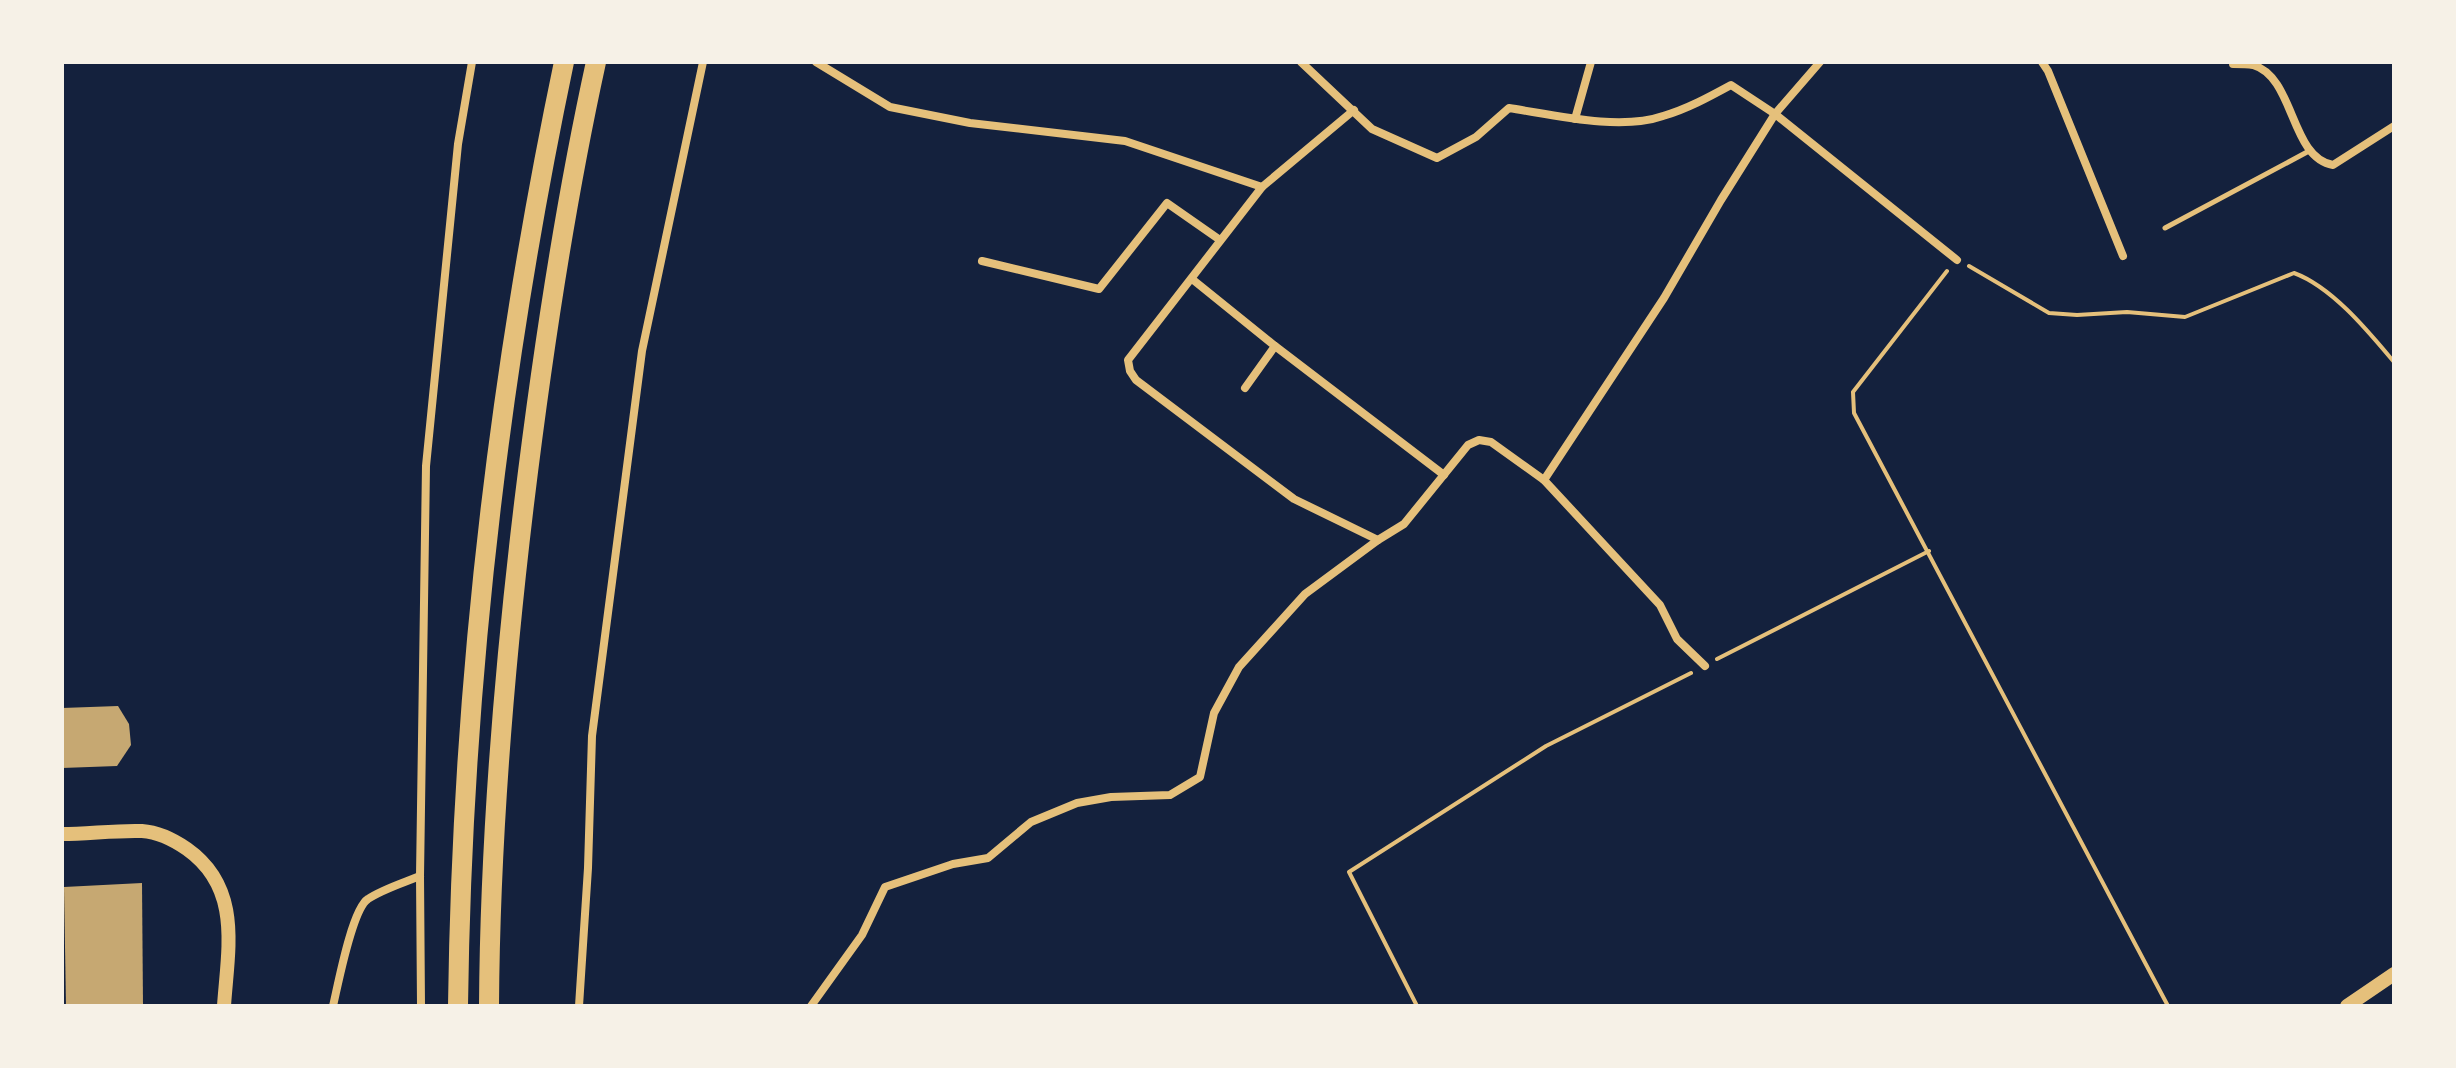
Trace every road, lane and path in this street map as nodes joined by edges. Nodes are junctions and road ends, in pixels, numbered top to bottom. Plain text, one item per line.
1 (472, 62) edge
2 (564, 62) edge
3 (596, 62) edge
4 (703, 62) edge
5 (816, 62) edge
6 (1301, 62) edge
7 (1591, 62) edge
8 (1820, 62) edge
9 (2042, 62) edge
10 (2233, 64) edge
11 (1354, 110) junction
12 (1775, 114) junction
13 (1575, 119) junction
14 (2394, 126) edge
15 (2309, 151) junction
16 (1262, 187) junction
17 (2165, 228) dead end
18 (1220, 240) junction
19 (2123, 256) dead end
20 (1957, 260) junction
21 (982, 261) dead end
22 (1192, 279) junction
23 (1275, 346) junction
24 (2394, 362) edge
25 (1245, 388) dead end
26 (1444, 475) junction
27 (1544, 480) junction
28 (1378, 540) junction
29 (1929, 551) junction
30 (1705, 666) junction
31 (62, 834) edge
32 (420, 876) junction
33 (2394, 974) edge
34 (224, 1006) edge
35 (333, 1006) edge
36 (421, 1006) edge
37 (458, 1006) edge
38 (489, 1006) edge
39 (579, 1006) edge
40 (811, 1006) edge
41 (1417, 1006) edge
42 (2168, 1006) edge
43 (2347, 1006) edge

1 - 32 street
2 - 37 highway
3 - 38 highway
4 - 39 street
5 - 16 street
6 - 11 street
7 - 13 street
8 - 12 street
9 - 19 street
10 - 15 street
11 - 13 street
11 - 16 street
12 - 13 street
12 - 20 street
12 - 27 street
14 - 15 street
15 - 17 lane
16 - 18 street
18 - 21 street
18 - 22 street
20 - 24 path
20 - 29 path
22 - 23 street
22 - 28 street
23 - 25 street
23 - 26 street
26 - 27 street
26 - 28 street
27 - 30 street
28 - 40 street
29 - 30 path
29 - 42 path
30 - 41 path
31 - 34 street
32 - 35 street
32 - 36 street
33 - 43 street

